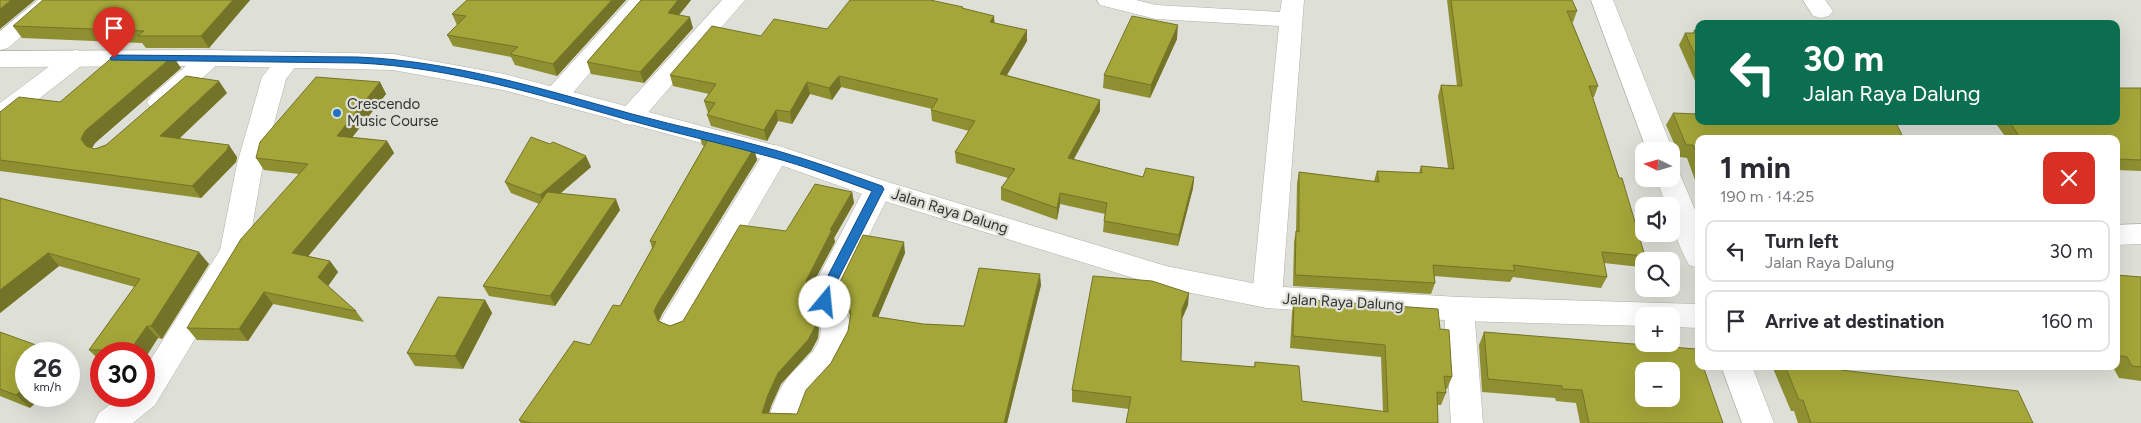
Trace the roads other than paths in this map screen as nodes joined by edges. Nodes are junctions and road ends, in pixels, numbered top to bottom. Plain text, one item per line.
1 (52, 0) edge
2 (640, 0) edge
3 (734, 0) edge
4 (1108, 0) edge
5 (1602, 0) edge
6 (1292, 10) edge
7 (0, 43) edge
8 (76, 58) junction
9 (210, 58) junction
10 (0, 59) edge
11 (288, 61) junction
12 (556, 96) junction
13 (0, 116) edge
14 (143, 117) edge
15 (630, 117) junction
16 (1657, 142) edge
17 (776, 154) junction
18 (1673, 188) edge
19 (878, 189) junction
20 (2141, 234) edge
21 (2120, 235) edge
22 (1695, 246) edge
23 (1267, 297) junction
24 (1459, 309) junction
25 (1695, 316) edge
26 (675, 323) edge
27 (1738, 370) edge
28 (155, 378) edge
29 (130, 407) edge
30 (110, 423) edge
31 (783, 423) edge
32 (1467, 423) edge
33 (1758, 423) edge

1 - 7 street
2 - 12 street
3 - 15 street
4 - 6 street
5 - 16 street
6 - 23 street
8 - 9 street, Jalan Raya Dalung
8 - 10 street, Jalan Raya Dalung
8 - 13 street
9 - 11 street, Jalan Raya Dalung
9 - 14 street
11 - 12 street, Jalan Raya Dalung
11 - 28 street
12 - 15 street, Jalan Raya Dalung
15 - 17 street, Jalan Raya Dalung
17 - 19 street, Jalan Raya Dalung
17 - 26 street
18 - 22 street
19 - 23 street, Jalan Raya Dalung
19 - 31 street
20 - 21 street
23 - 24 street, Jalan Raya Dalung
24 - 25 street, Jalan Raya Dalung
24 - 32 street
27 - 33 street
29 - 30 street

